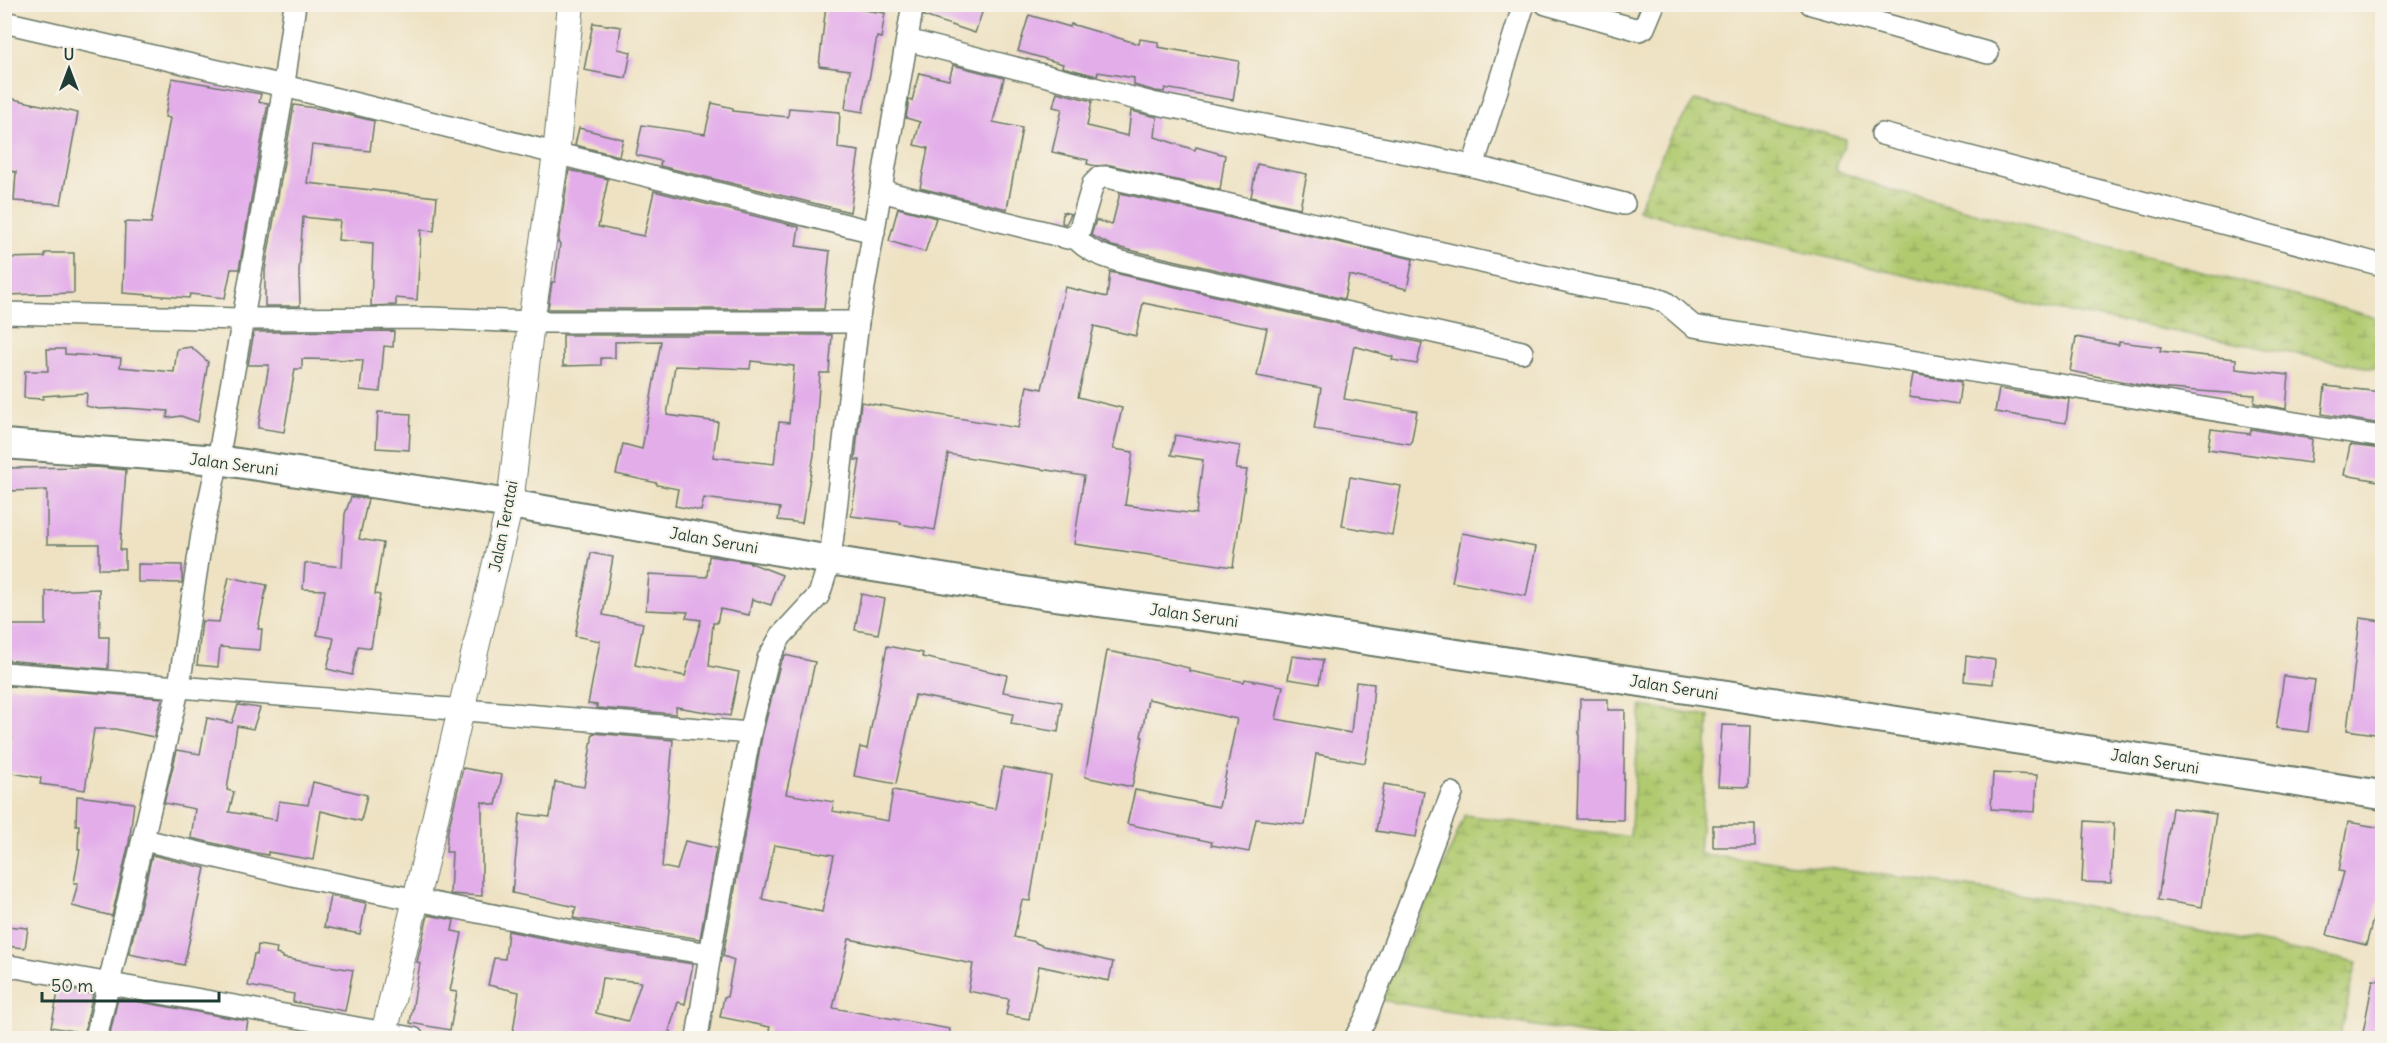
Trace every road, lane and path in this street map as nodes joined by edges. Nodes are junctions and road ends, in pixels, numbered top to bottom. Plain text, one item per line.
1 (295, 4) edge
2 (572, 4) edge
3 (913, 4) edge
4 (1524, 4) edge
5 (1546, 4) edge
6 (1653, 4) edge
7 (1811, 4) edge
8 (4, 22) edge
9 (907, 40) junction
10 (1988, 53) dead end
11 (284, 86) junction
12 (1882, 134) dead end
13 (556, 155) junction
14 (1473, 166) junction
15 (881, 191) junction
16 (1624, 204) dead end
17 (874, 232) junction
18 (1074, 236) junction
19 (2382, 265) edge
20 (4, 313) edge
21 (241, 319) junction
22 (531, 322) junction
23 (858, 322) junction
24 (1522, 352) dead end
25 (2382, 437) edge
26 (4, 444) edge
27 (218, 460) junction
28 (510, 504) junction
29 (830, 560) junction
30 (4, 674) edge
31 (179, 686) junction
32 (460, 711) junction
33 (750, 733) junction
34 (1452, 793) dead end
35 (2382, 795) edge
36 (144, 840) junction
37 (416, 898) junction
38 (710, 954) junction
39 (4, 965) edge
40 (110, 984) junction
41 (384, 1035) edge
42 (96, 1038) edge
43 (413, 1038) edge
44 (697, 1038) edge
45 (1355, 1038) edge

1 - 11 street
2 - 13 street, Jalan Teratai
3 - 9 street
4 - 14 street
5 - 6 street
7 - 10 street
8 - 11 street
9 - 14 street
9 - 15 street
11 - 13 street
11 - 21 street
12 - 19 street
13 - 17 street
13 - 22 street, Jalan Teratai
14 - 16 street
15 - 17 street
15 - 18 street
17 - 23 street
18 - 24 street
18 - 25 street
20 - 21 street
21 - 22 street
21 - 27 street
22 - 23 street
22 - 28 street, Jalan Teratai
23 - 29 street
26 - 27 main road, Jalan Seruni
27 - 28 main road, Jalan Seruni
27 - 31 street
28 - 29 main road, Jalan Seruni
28 - 32 street, Jalan Teratai
29 - 33 street
29 - 35 main road, Jalan Seruni
30 - 31 street
31 - 32 street
31 - 36 street
32 - 33 street
32 - 37 street, Jalan Teratai
33 - 38 street
34 - 45 street
36 - 37 street
36 - 40 street
37 - 38 street
37 - 41 street, Jalan Teratai
38 - 44 street
39 - 40 street
40 - 41 street
40 - 42 street
41 - 43 street

